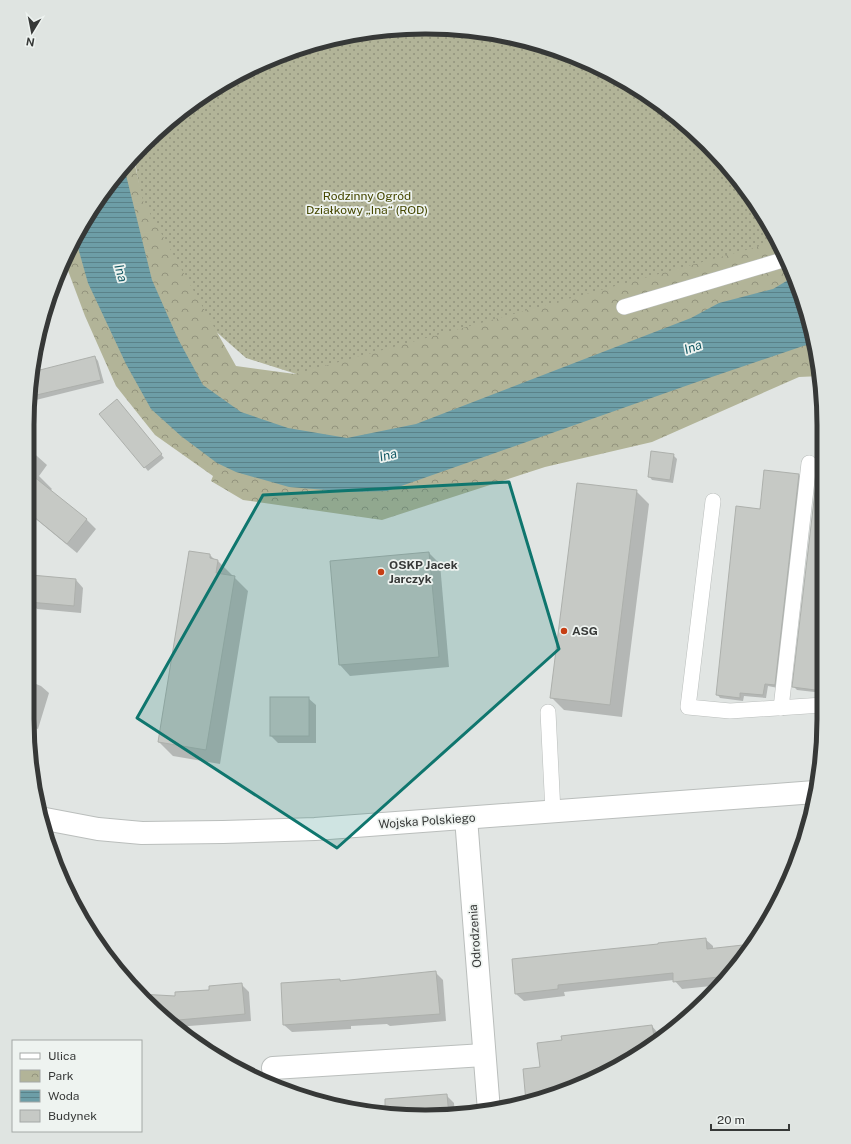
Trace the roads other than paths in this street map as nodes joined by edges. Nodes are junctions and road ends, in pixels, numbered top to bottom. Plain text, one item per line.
1 (781, 261) edge
2 (624, 307) dead end
3 (809, 463) dead end
4 (713, 501) dead end
5 (817, 705) edge
6 (781, 708) junction
7 (548, 712) dead end
8 (810, 792) edge
9 (553, 812) junction
10 (466, 818) junction
11 (47, 819) edge
12 (484, 1055) junction
13 (272, 1068) dead end
14 (488, 1105) edge

1 - 2 lane
3 - 6 lane
4 - 6 lane
5 - 6 lane
7 - 9 lane
8 - 9 street, Wojska Polskiego
9 - 10 street, Wojska Polskiego
10 - 11 street, Wojska Polskiego
10 - 12 street, Odrodzenia
12 - 13 street
12 - 14 street, Odrodzenia

